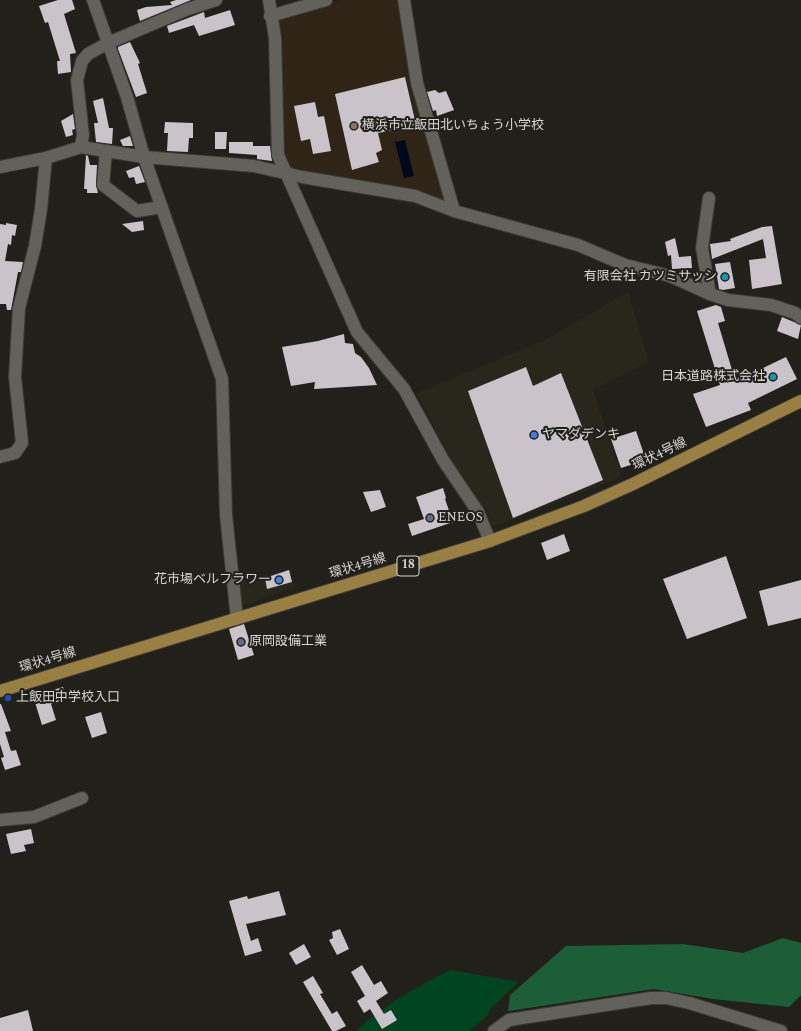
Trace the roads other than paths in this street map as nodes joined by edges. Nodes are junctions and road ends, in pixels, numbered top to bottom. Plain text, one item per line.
1 (94, 0) edge
2 (216, 0) edge
3 (269, 0) edge
4 (326, 0) edge
5 (404, 0) edge
6 (270, 16) junction
7 (108, 43) junction
8 (81, 147) junction
9 (106, 151) junction
10 (144, 157) junction
11 (46, 158) junction
12 (0, 167) edge
13 (286, 174) junction
14 (709, 198) dead end
15 (162, 207) junction
16 (454, 211) junction
17 (710, 294) junction
18 (801, 318) edge
19 (801, 401) edge
20 (0, 457) edge
21 (490, 541) junction
22 (237, 618) junction
23 (0, 691) edge
24 (82, 798) dead end
25 (0, 820) edge
26 (494, 1031) edge
27 (781, 1031) edge

1 - 7 street
2 - 7 street
3 - 6 street
4 - 6 street
5 - 16 street
6 - 13 street
7 - 8 street
7 - 10 street
8 - 9 street
8 - 11 street
9 - 10 street
9 - 15 street
10 - 13 street
10 - 15 street
11 - 12 street
11 - 20 street
13 - 16 street
13 - 21 street
14 - 17 street
15 - 22 street
16 - 17 street
17 - 18 street
19 - 21 main road, 環状4号線 / 18
21 - 22 main road, 環状4号線 / 18
22 - 23 main road, 環状4号線 / 18
24 - 25 street
26 - 27 street

